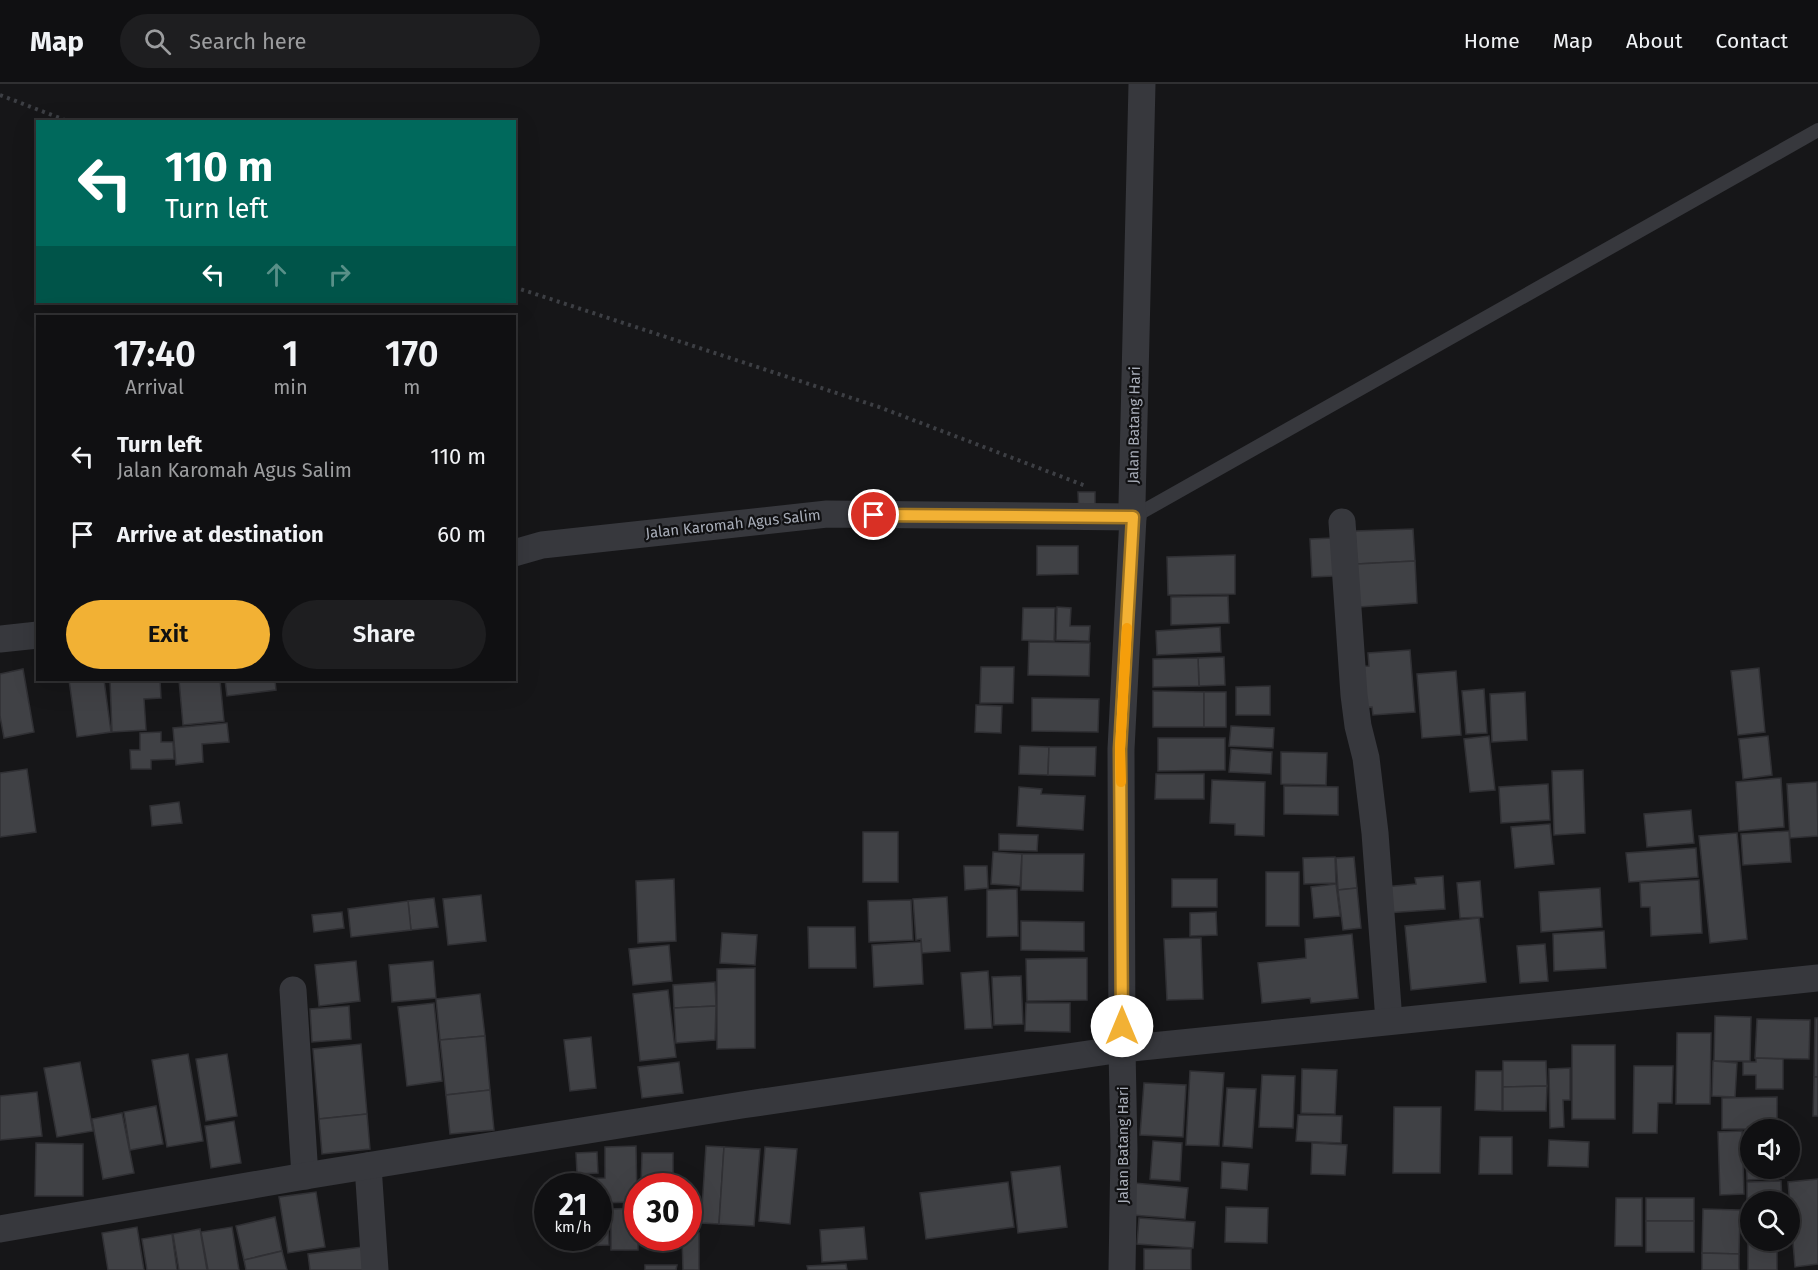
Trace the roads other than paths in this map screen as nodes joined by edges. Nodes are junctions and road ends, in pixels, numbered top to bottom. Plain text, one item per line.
1 (1142, 84) edge
2 (1818, 130) edge
3 (1133, 517) junction
4 (1342, 522) dead end
5 (516, 552) edge
6 (36, 635) edge
7 (0, 639) edge
8 (1818, 978) edge
9 (293, 990) dead end
10 (1389, 1021) junction
11 (1122, 1049) junction
12 (368, 1166) junction
13 (305, 1176) junction
14 (0, 1229) edge
15 (375, 1270) edge
16 (1122, 1270) edge

1 - 3 street, Jalan Batang Hari
2 - 3 lane
3 - 5 street, Jalan Karomah Agus Salim
3 - 11 street, Jalan Batang Hari
4 - 10 street
6 - 7 street
8 - 10 street
9 - 13 street
10 - 11 street
11 - 12 street
11 - 16 street, Jalan Batang Hari
12 - 13 street
12 - 15 street
13 - 14 street

